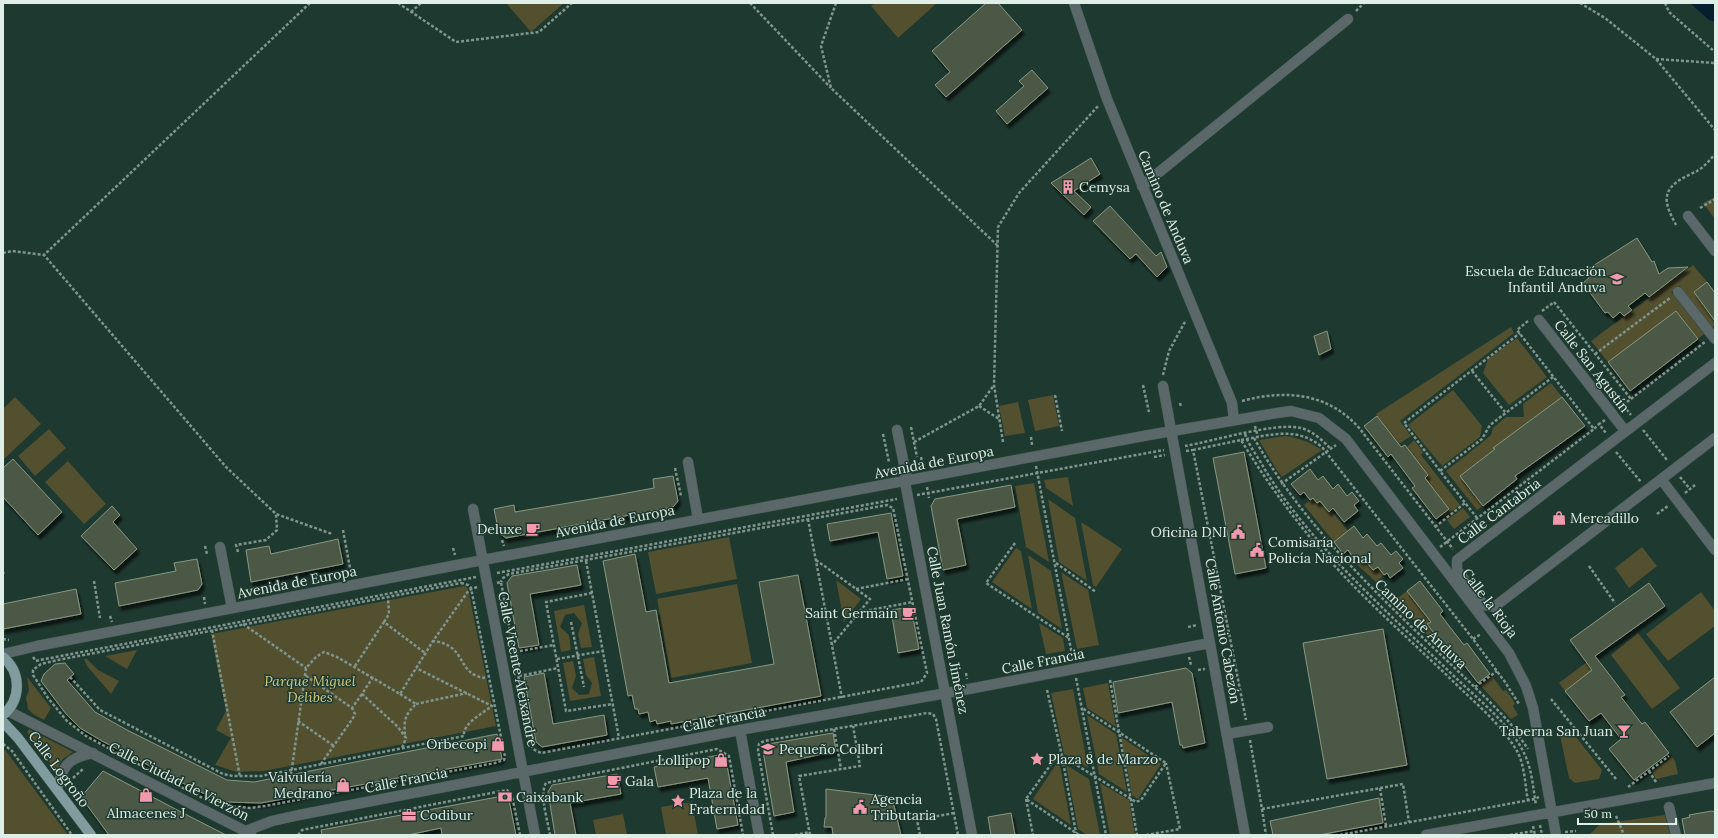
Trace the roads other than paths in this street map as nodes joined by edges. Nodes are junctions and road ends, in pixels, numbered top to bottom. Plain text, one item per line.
1 (1074, 3) edge
2 (1348, 18) dead end
3 (1142, 186) junction
4 (1688, 216) dead end
5 (1715, 251) edge
6 (1678, 292) road end
7 (1539, 320) dead end
8 (1714, 338) edge
9 (1715, 358) edge
10 (1715, 363) edge
11 (1163, 386) road end
12 (1234, 420) junction
13 (1622, 428) junction
14 (897, 430) dead end
15 (1171, 431) junction
16 (1715, 438) edge
17 (1715, 444) edge
18 (688, 462) dead end
19 (1676, 471) junction
20 (905, 482) junction
21 (1664, 483) junction
22 (473, 509) dead end
23 (698, 519) junction
24 (220, 547) dead end
25 (1715, 550) edge
26 (483, 560) junction
27 (1444, 565) junction
28 (232, 608) junction
29 (1485, 620) junction
30 (1210, 642) junction
31 (3, 654) edge
32 (3, 657) edge
33 (946, 693) junction
34 (6, 713) edge
35 (3, 722) edge
36 (1268, 727) dead end
37 (740, 730) junction
38 (1226, 734) junction
39 (93, 752) junction
40 (523, 773) junction
41 (1715, 783) edge
42 (58, 789) junction
43 (1669, 807) dead end
44 (1551, 813) junction
45 (249, 833) edge
46 (91, 835) edge
47 (535, 835) edge
48 (759, 835) edge
49 (972, 835) edge
50 (1245, 835) edge
51 (1426, 835) edge
52 (1556, 835) edge
53 (1676, 835) edge

1 - 3 street, Camino de Anduva
2 - 3 street
3 - 12 street, Camino de Anduva
4 - 5 street
6 - 8 street
7 - 13 street, Calle San Agustín
9 - 13 street, Calle Cantabria
10 - 19 street, Calle Cantabria
11 - 15 street, Calle Antonio Cabezón
12 - 15 street, Avenida de Europa
12 - 27 street, Calle la Rioja
13 - 27 street, Calle Cantabria
14 - 20 street, Calle Juan Ramón Jiménez
15 - 20 street, Avenida de Europa
15 - 30 street, Calle Antonio Cabezón
16 - 19 street, Calle Cantabria
17 - 19 street, Calle Cantabria
18 - 23 street
19 - 21 street, Calle Cantabria
20 - 23 street, Avenida de Europa
20 - 33 street, Calle Juan Ramón Jiménez
21 - 25 street
21 - 29 street, Calle Cantabria
22 - 26 street, Calle Vicente Aleixandre
23 - 26 street, Avenida de Europa
24 - 28 street
26 - 28 street, Avenida de Europa
26 - 40 street, Calle Vicente Aleixandre
27 - 29 street, Calle la Rioja
28 - 31 street, Avenida de Europa
29 - 44 street, Calle la Rioja
30 - 33 street, Calle Francia
30 - 38 street, Calle Antonio Cabezón
32 - 34 main road
33 - 37 street, Calle Francia
33 - 49 street, Calle Juan Ramón Jiménez
34 - 39 street, Calle Ciudad de Vierzón
35 - 42 main road, Calle Logroño
36 - 38 street
37 - 40 street, Calle Francia
37 - 48 street
38 - 50 street, Calle Antonio Cabezón
39 - 42 street, Calle Ciudad de Vierzón
39 - 45 street, Calle Ciudad de Vierzón
40 - 45 street, Calle Francia
40 - 47 street, Calle Vicente Aleixandre
41 - 44 street
42 - 46 main road, Calle Logroño
43 - 53 street
44 - 51 street
44 - 52 street, Calle la Rioja

